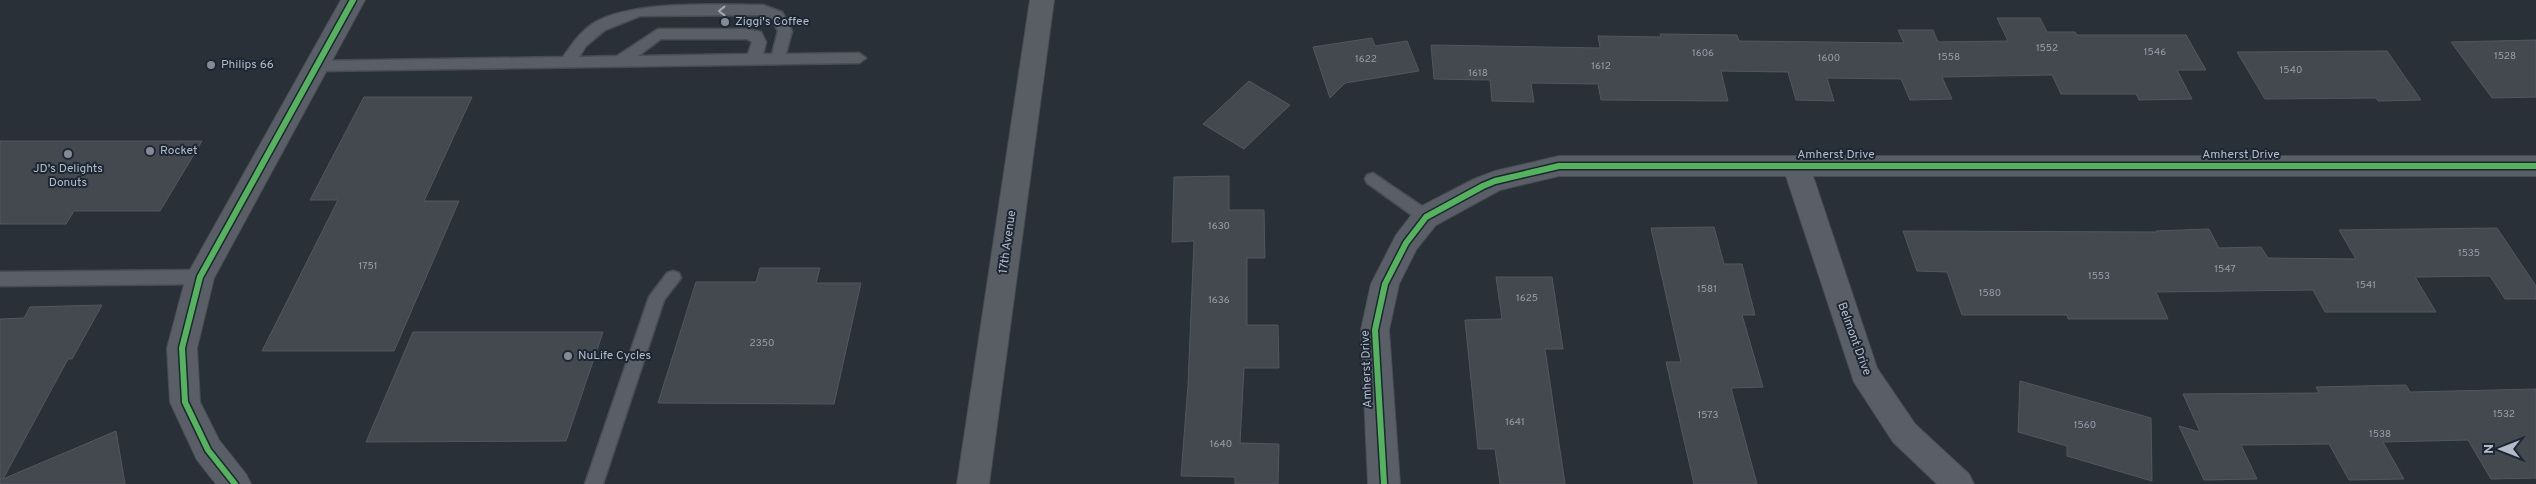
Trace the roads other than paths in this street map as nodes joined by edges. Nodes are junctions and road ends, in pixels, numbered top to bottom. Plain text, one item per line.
1 (352, 0) edge
2 (1042, 0) edge
3 (754, 58) junction
4 (778, 58) junction
5 (859, 58) dead end
6 (622, 60) junction
7 (568, 61) junction
8 (317, 66) junction
9 (1796, 166) junction
10 (2536, 166) edge
11 (1373, 179) dead end
12 (1426, 217) junction
13 (200, 277) junction
14 (673, 278) dead end
15 (0, 279) edge
16 (235, 484) edge
17 (594, 484) edge
18 (974, 484) edge
19 (1384, 484) edge
20 (1958, 484) edge

1 - 8 street
2 - 18 main road, 17th Avenue
3 - 4 lane
3 - 6 lane
3 - 6 lane
4 - 5 lane
4 -> 7 lane
6 - 7 lane
7 - 8 lane
8 - 13 street
9 - 10 street, Amherst Drive
9 - 12 street, Amherst Drive
9 - 20 street, Belmont Drive
11 - 12 lane
12 - 19 street, Amherst Drive
13 - 15 lane
13 - 16 street
14 - 17 lane

